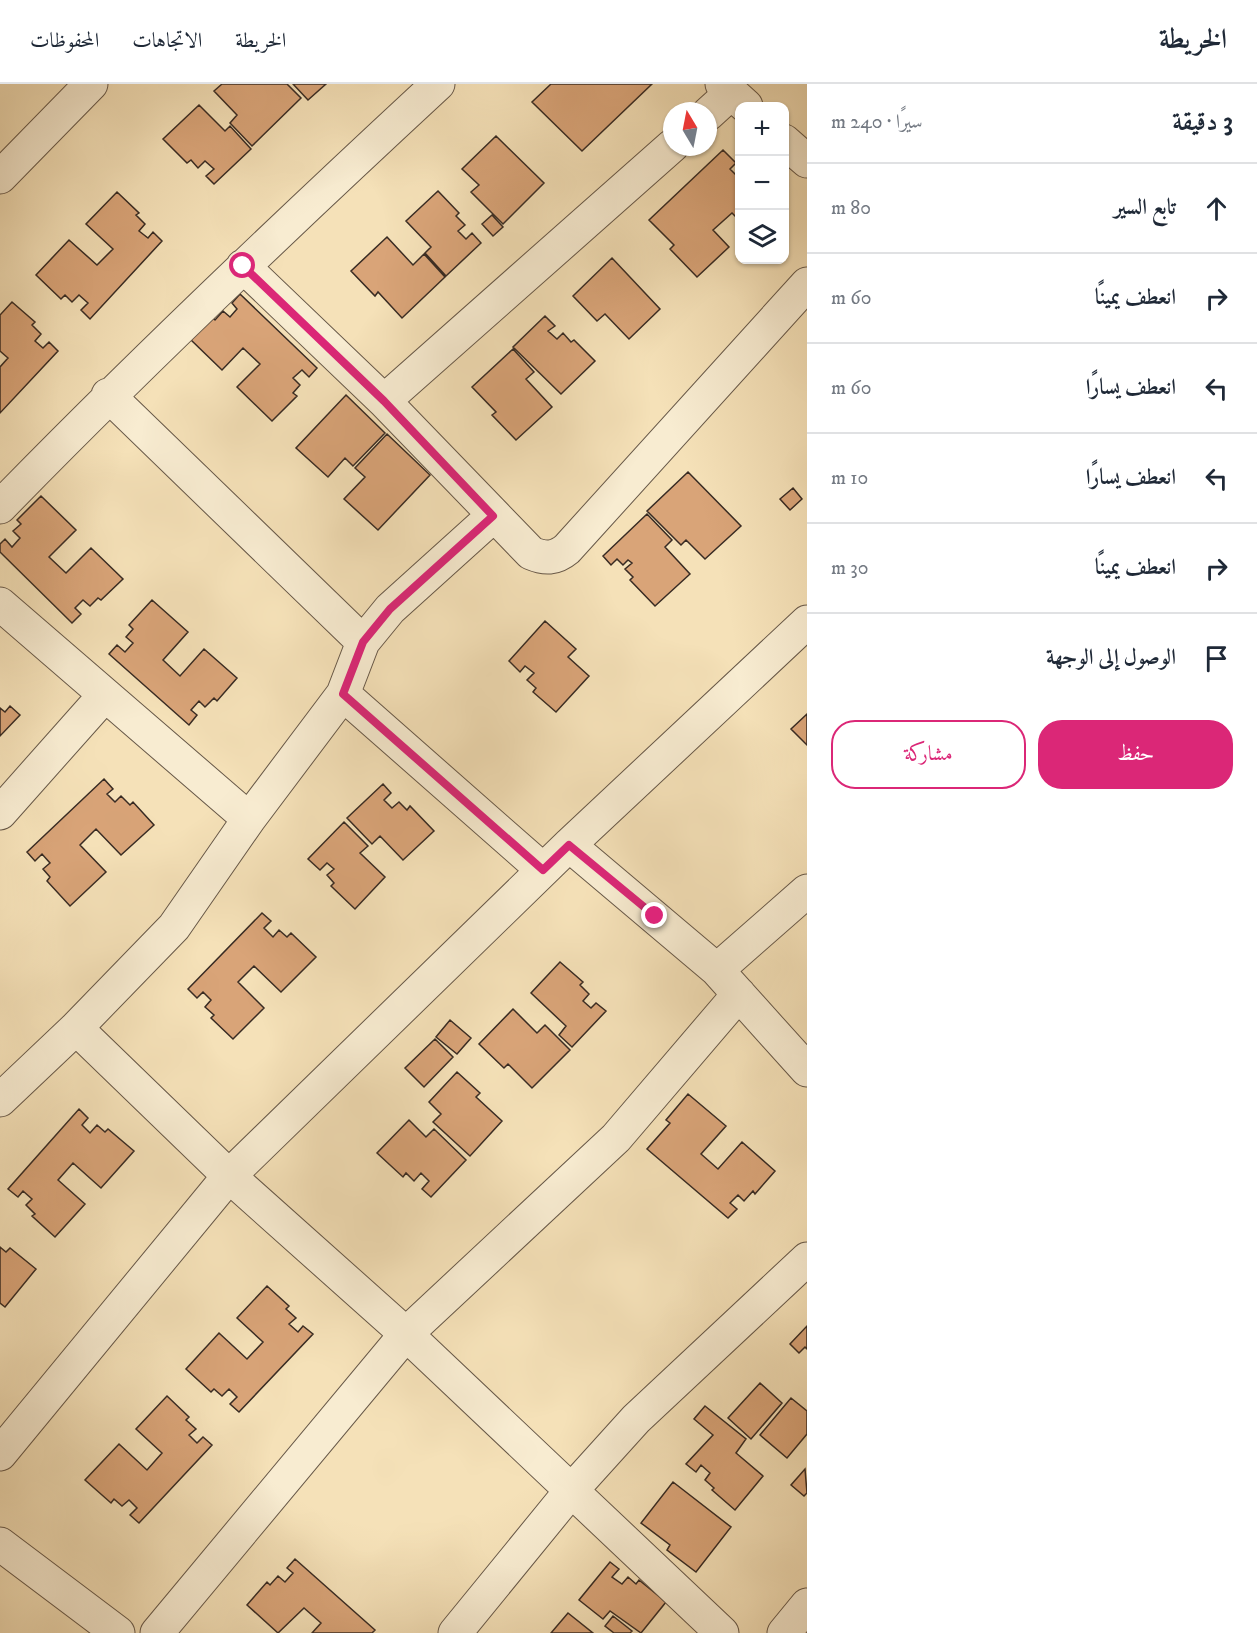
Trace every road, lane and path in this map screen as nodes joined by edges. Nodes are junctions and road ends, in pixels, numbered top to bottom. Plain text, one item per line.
1 (91, 84) edge
2 (438, 84) edge
3 (789, 145) edge
4 (663, 154) edge
5 (807, 161) edge
6 (0, 177) edge
7 (243, 266) junction
8 (807, 284) edge
9 (108, 395) junction
10 (384, 401) junction
11 (0, 507) edge
12 (493, 516) junction
13 (0, 604) edge
14 (807, 622) edge
15 (363, 642) junction
16 (343, 694) junction
17 (104, 696) junction
18 (0, 813) edge
19 (249, 819) junction
20 (569, 845) junction
21 (543, 870) junction
22 (807, 891) edge
23 (717, 970) junction
24 (739, 994) junction
25 (76, 1028) junction
26 (807, 1070) edge
27 (0, 1100) edge
28 (229, 1176) junction
29 (807, 1259) edge
30 (406, 1334) junction
31 (0, 1454) edge
32 (570, 1492) junction
33 (0, 1544) edge
34 (807, 1605) edge
35 (118, 1633) edge
36 (157, 1633) edge
37 (455, 1633) edge
38 (722, 1633) edge
39 (784, 1633) edge

1 - 6 street
2 - 7 street
3 - 5 street
4 - 10 street
7 - 9 street
7 - 10 street
8 - 12 street
9 - 11 street
9 - 15 street
10 - 12 street
12 - 15 street
13 - 17 street
14 - 20 street
15 - 16 street
16 - 19 street
16 - 21 street
17 - 18 street
17 - 19 street
19 - 25 street
20 - 21 street
20 - 23 street
21 - 28 street
22 - 23 street
23 - 24 street
24 - 26 street
24 - 30 street
25 - 27 street
25 - 28 street
28 - 30 street
28 - 31 street
29 - 32 street
30 - 32 street
30 - 36 street
32 - 37 street
32 - 38 street
33 - 35 street
34 - 39 street

